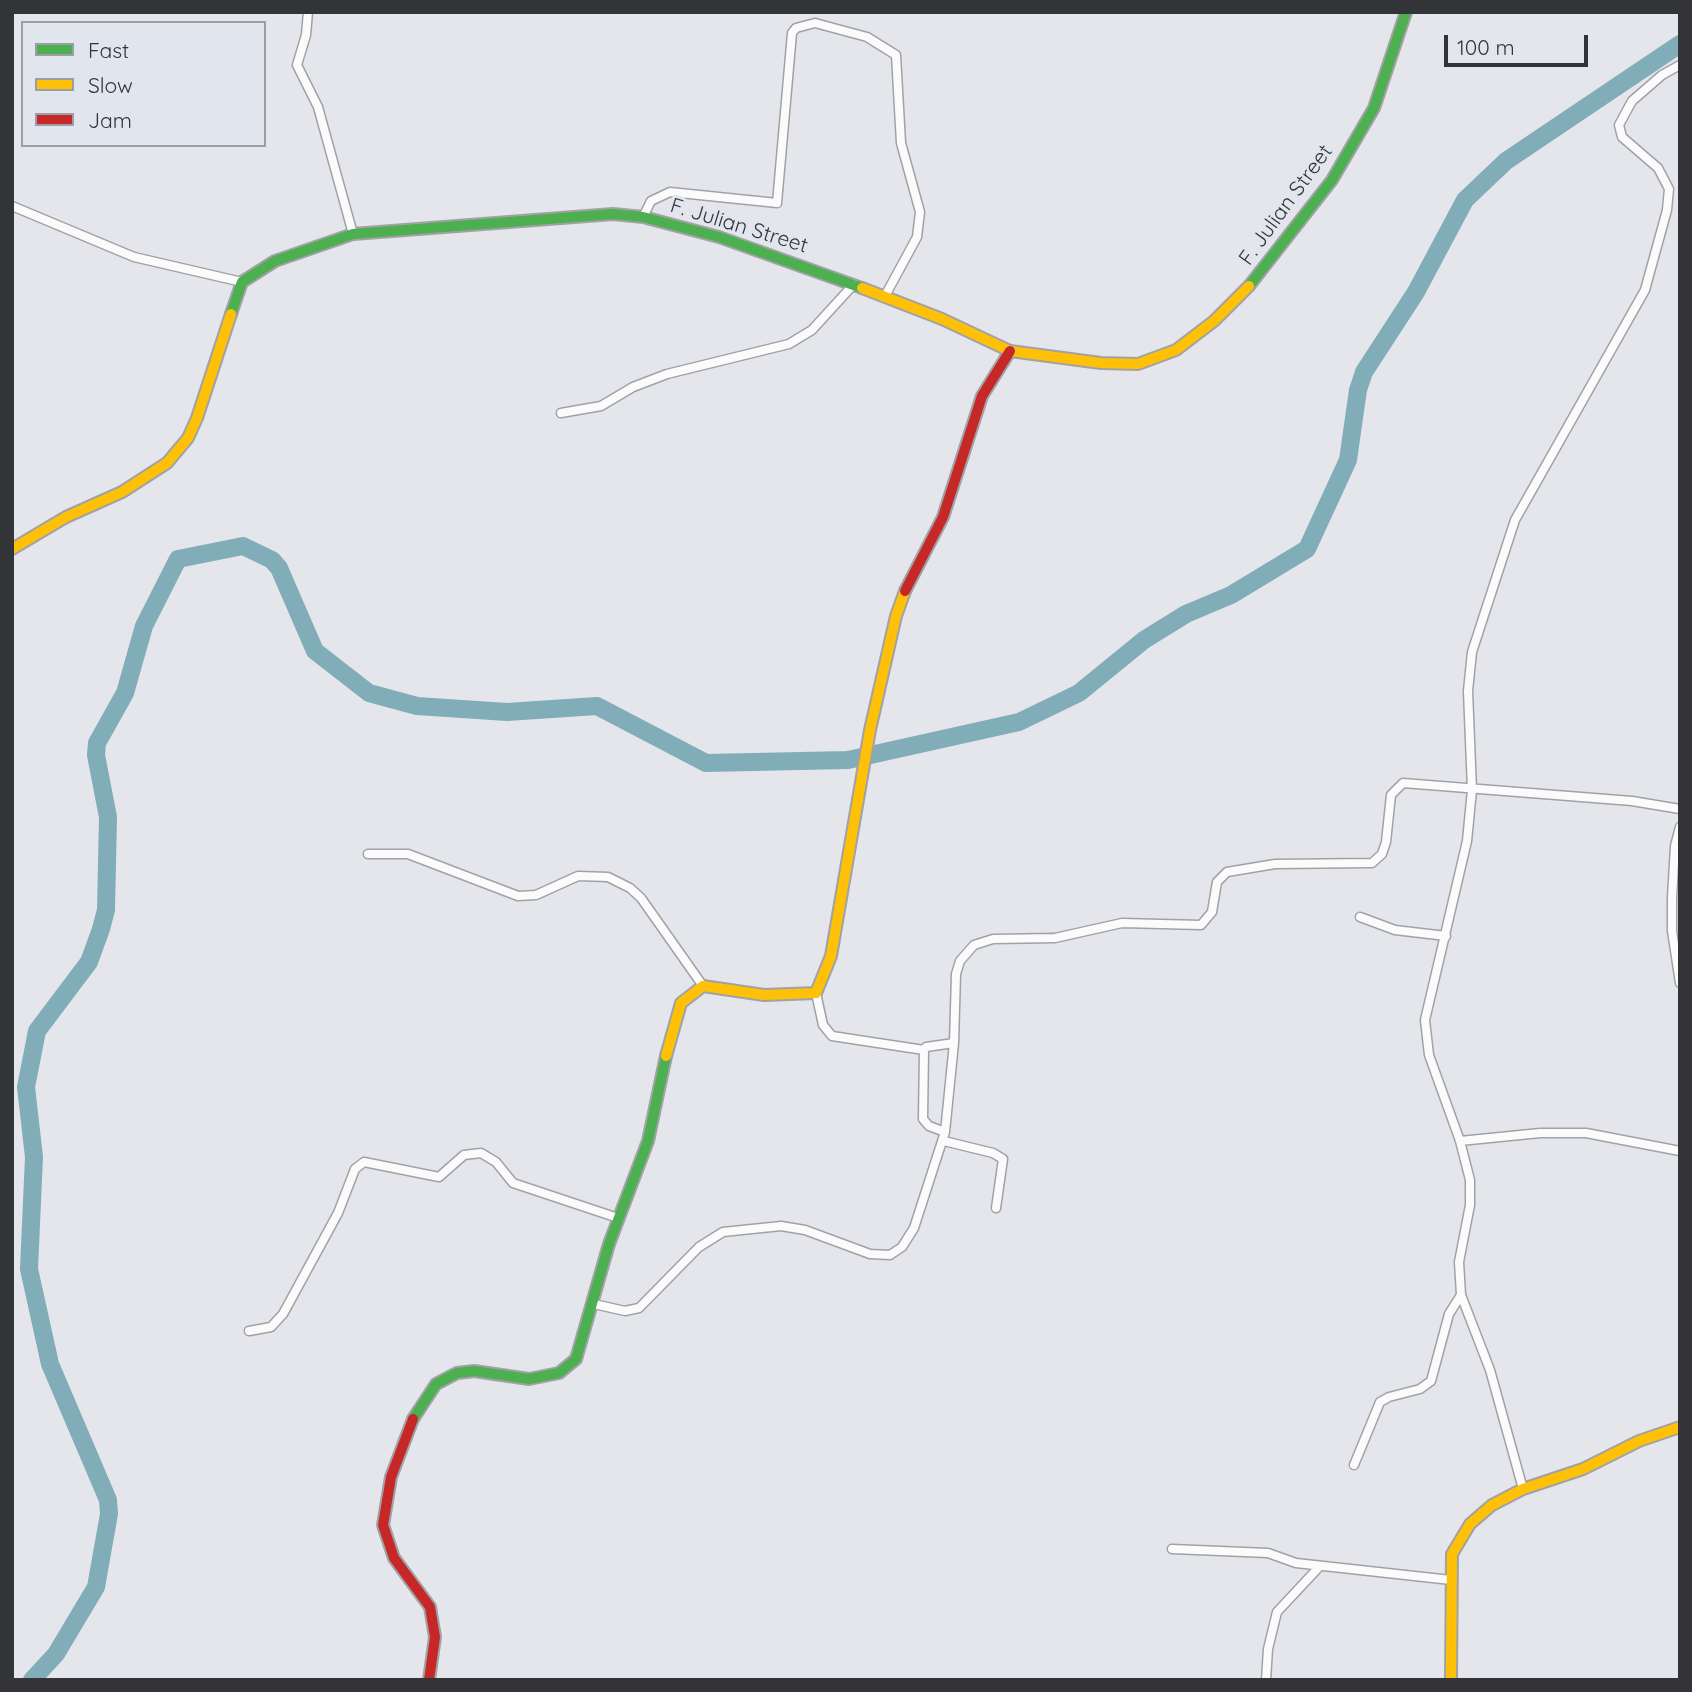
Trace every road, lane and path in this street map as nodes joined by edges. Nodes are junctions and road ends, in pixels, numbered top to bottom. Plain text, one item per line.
1 (308, 12) edge
2 (1406, 12) edge
3 (1680, 65) edge
4 (1669, 197) junction
5 (1680, 201) edge
6 (12, 206) edge
7 (643, 217) junction
8 (353, 233) junction
9 (242, 282) junction
10 (854, 284) junction
11 (886, 296) junction
12 (1010, 351) junction
13 (561, 413) dead end
14 (12, 549) edge
15 (1472, 790) junction
16 (1680, 809) edge
17 (1680, 827) edge
18 (368, 854) dead end
19 (1360, 917) dead end
20 (1446, 936) junction
21 (1680, 983) edge
22 (703, 986) junction
23 (817, 993) junction
24 (954, 1043) junction
25 (924, 1050) junction
26 (944, 1137) junction
27 (1460, 1141) junction
28 (1680, 1151) edge
29 (996, 1208) dead end
30 (618, 1218) junction
31 (1461, 1295) junction
32 (594, 1304) junction
33 (249, 1331) dead end
34 (1680, 1427) edge
35 (1354, 1465) dead end
36 (1523, 1489) junction
37 (1172, 1549) dead end
38 (1320, 1566) junction
39 (1451, 1580) junction
40 (429, 1680) edge
41 (1266, 1680) edge
42 (1451, 1680) edge

1 - 8 street
2 - 12 street, F. Julian Street
3 - 4 street
4 - 5 street
4 - 15 street
6 - 9 street
7 - 8 street, F. Julian Street
7 - 10 street, F. Julian Street
7 - 11 street
8 - 9 street, F. Julian Street
9 - 14 street
10 - 11 street, F. Julian Street
10 - 13 street
11 - 12 street, F. Julian Street
12 - 23 street
15 - 16 street
15 - 20 street
15 - 24 street
17 - 21 street
18 - 22 street
19 - 20 street
20 - 27 street
22 - 23 street
22 - 30 street
23 - 25 street
24 - 25 street
24 - 26 street
25 - 26 street
26 - 29 street
26 - 32 street
27 - 28 street
27 - 31 street
30 - 32 street
30 - 33 street
31 - 35 street
31 - 36 street
32 - 40 street
34 - 36 street
36 - 39 street
37 - 38 street
38 - 39 street
38 - 41 street
39 - 42 street

